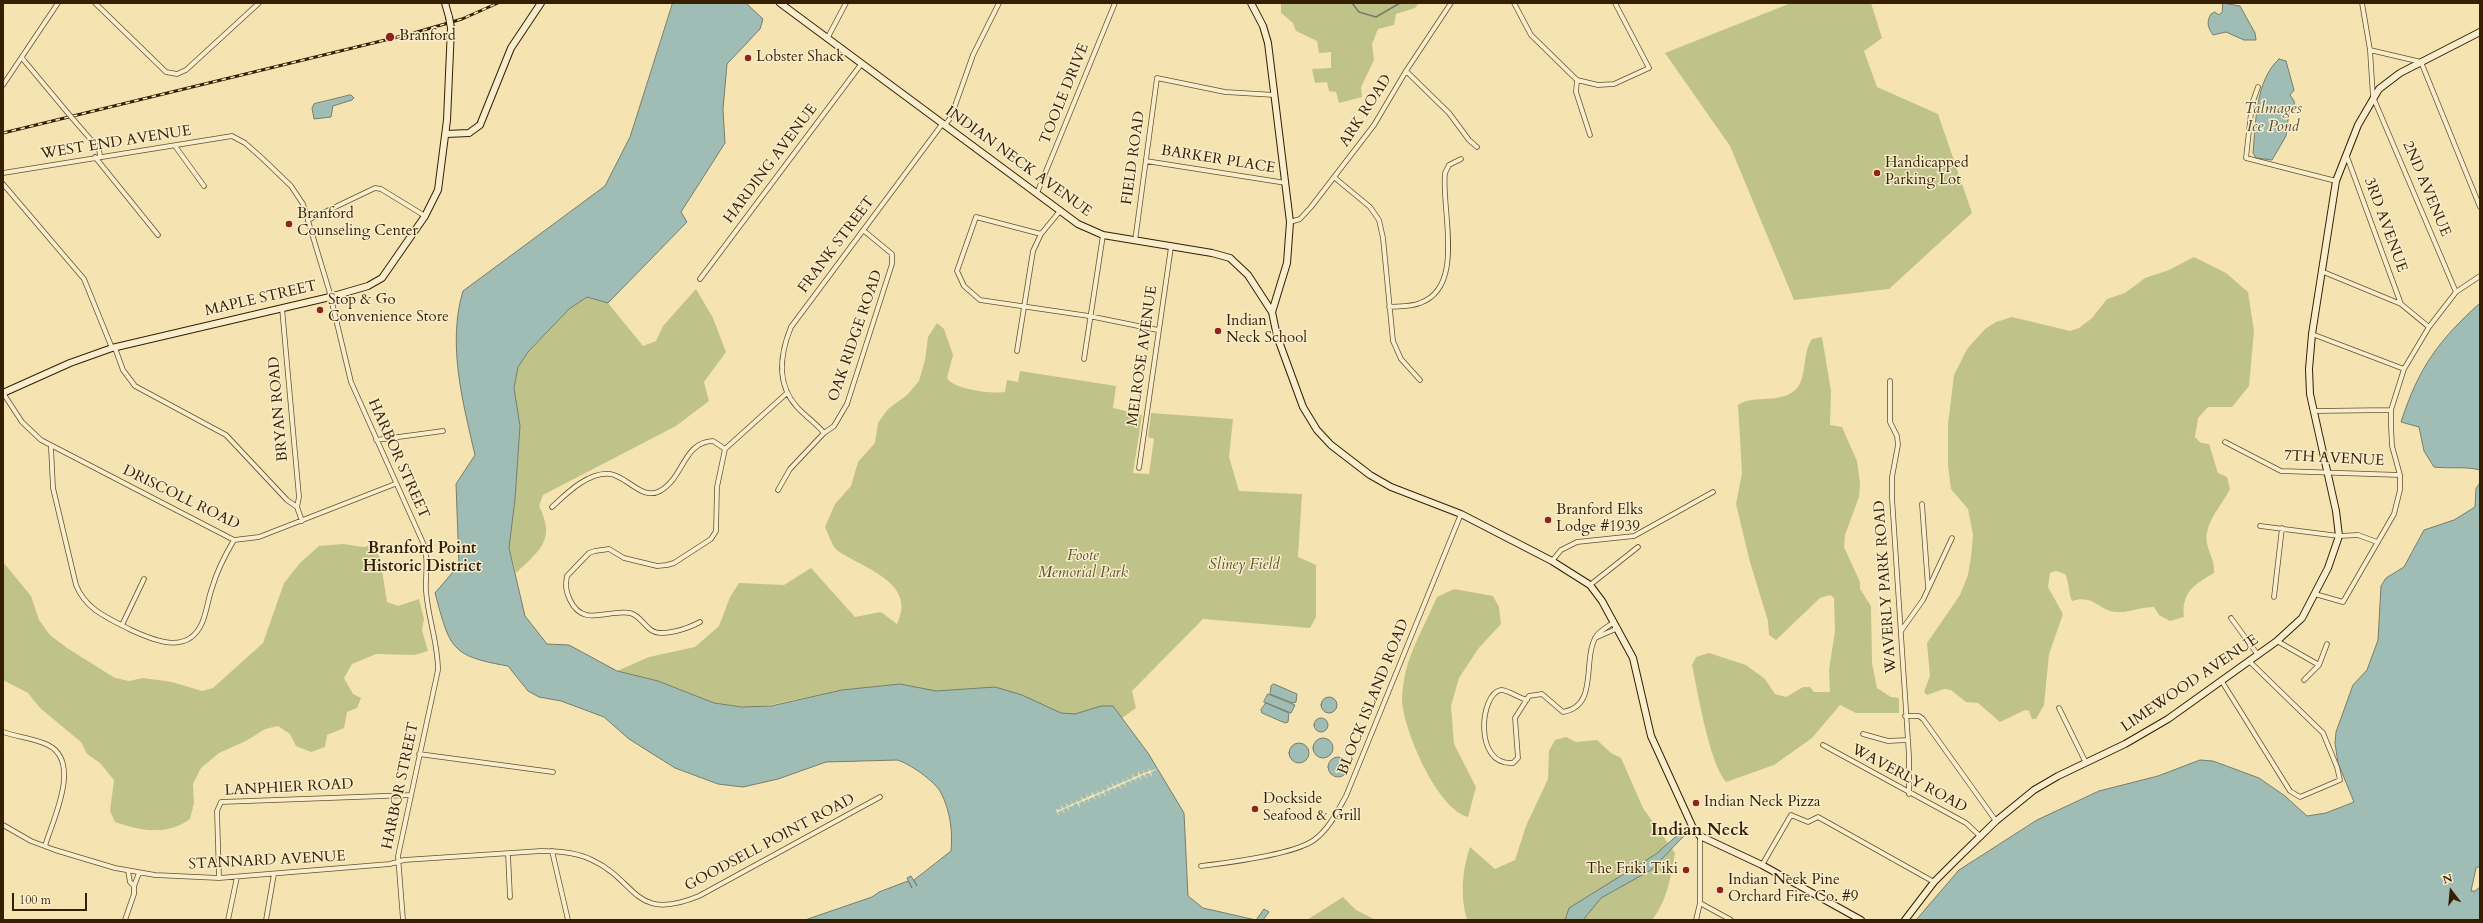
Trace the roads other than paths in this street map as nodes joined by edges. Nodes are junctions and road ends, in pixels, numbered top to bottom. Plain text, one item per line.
1 (58, 3) edge
2 (95, 3) edge
3 (259, 3) edge
4 (446, 3) edge
5 (541, 3) edge
6 (780, 3) edge
7 (846, 3) edge
8 (999, 3) edge
9 (1115, 3) edge
10 (1251, 3) edge
11 (1451, 3) edge
12 (1514, 3) edge
13 (1614, 3) edge
14 (2362, 3) edge
15 (2480, 32) edge
16 (828, 37) junction
17 (2370, 50) junction
18 (22, 58) junction
19 (2421, 62) junction
20 (862, 63) junction
21 (1406, 71) junction
22 (1576, 80) junction
23 (3, 85) edge
24 (2258, 87) dead end
25 (1276, 95) junction
26 (2373, 97) junction
27 (944, 124) junction
28 (446, 134) junction
29 (1590, 135) dead end
30 (232, 136) joint
31 (175, 146) junction
32 (1478, 147) dead end
33 (2346, 154) junction
34 (100, 156) junction
35 (95, 157) junction
36 (1461, 159) dead end
37 (1146, 160) junction
38 (3, 173) edge
39 (1335, 178) junction
40 (2336, 181) junction
41 (1287, 183) junction
42 (3, 184) edge
43 (204, 186) dead end
44 (1037, 193) junction
45 (2480, 207) edge
46 (1060, 211) junction
47 (425, 216) junction
48 (308, 220) junction
49 (1290, 222) junction
50 (863, 230) junction
51 (1042, 234) junction
52 (158, 235) dead end
53 (1103, 235) junction
54 (1135, 241) junction
55 (1171, 247) junction
56 (2321, 271) junction
57 (2480, 276) edge
58 (700, 279) dead end
59 (2456, 292) junction
60 (330, 297) junction
61 (2401, 304) junction
62 (1024, 306) junction
63 (1389, 307) junction
64 (282, 308) junction
65 (1272, 312) junction
66 (1089, 316) junction
67 (2429, 327) junction
68 (1158, 330) junction
69 (2312, 334) junction
70 (113, 348) junction
71 (1017, 351) dead end
72 (1084, 359) dead end
73 (2404, 369) junction
74 (1420, 380) dead end
75 (1890, 381) dead end
76 (3, 393) edge
77 (787, 393) junction
78 (2392, 410) junction
79 (2314, 411) junction
80 (443, 431) dead end
81 (824, 433) junction
82 (376, 440) junction
83 (2225, 442) dead end
84 (51, 447) junction
85 (725, 449) junction
86 (1139, 468) dead end
87 (2328, 474) junction
88 (2400, 475) junction
89 (395, 484) junction
90 (778, 490) dead end
91 (1713, 492) dead end
92 (1922, 504) dead end
93 (297, 507) junction
94 (552, 507) dead end
95 (1461, 514) junction
96 (302, 521) junction
97 (2260, 526) dead end
98 (2282, 528) junction
99 (2339, 536) junction
100 (1952, 538) dead end
101 (234, 540) junction
102 (2377, 542) junction
103 (1638, 546) dead end
104 (1552, 561) junction
105 (144, 579) dead end
106 (1590, 585) junction
107 (1928, 588) junction
108 (2316, 594) junction
109 (2274, 597) dead end
110 (2232, 618) dead end
111 (700, 622) dead end
112 (1614, 622) junction
113 (122, 625) junction
114 (1618, 628) junction
115 (1901, 632) junction
116 (1596, 638) junction
117 (2277, 641) junction
118 (2327, 644) dead end
119 (2258, 655) junction
120 (2249, 660) junction
121 (2319, 665) junction
122 (2221, 680) junction
123 (2304, 680) dead end
124 (1526, 700) junction
125 (2059, 708) dead end
126 (1905, 716) junction
127 (3, 732) edge
128 (1863, 734) dead end
129 (1907, 740) junction
130 (1823, 746) dead end
131 (419, 754) junction
132 (2086, 763) junction
133 (553, 772) dead end
134 (1909, 794) junction
135 (410, 795) junction
136 (880, 797) dead end
137 (1996, 821) junction
138 (3, 825) edge
139 (1700, 836) junction
140 (1981, 836) junction
141 (45, 846) junction
142 (552, 851) junction
143 (508, 854) junction
144 (397, 862) junction
145 (1762, 865) junction
146 (1201, 866) dead end
147 (128, 871) junction
148 (139, 873) junction
149 (274, 874) junction
150 (237, 877) junction
151 (219, 878) junction
152 (1934, 882) junction
153 (134, 886) junction
154 (510, 897) dead end
155 (1700, 903) junction
156 (125, 920) edge
157 (228, 920) edge
158 (266, 920) edge
159 (404, 920) edge
160 (568, 920) edge
161 (1696, 920) edge
162 (1731, 920) edge
163 (1861, 920) edge
164 (1905, 920) edge

1 - 18 street
2 - 3 street
4 - 28 main road, MAPLE STREET, bridge
5 - 28 main road
6 - 16 main road, INDIAN NECK AVENUE
7 - 16 street
8 - 27 street, FRANK STREET
9 - 44 street, TOOLE DRIVE
10 - 25 main road
11 - 21 street, ARK ROAD
12 - 22 street
13 - 22 street
14 - 17 street, 2ND AVENUE
15 - 19 main road
16 - 20 main road, INDIAN NECK AVENUE
17 - 19 street
17 - 26 street, 2ND AVENUE
18 - 23 street
18 - 34 street, bridge
19 - 26 main road
19 - 45 street
20 - 27 main road, INDIAN NECK AVENUE
20 - 58 street, HARDING AVENUE
21 - 32 street
21 - 39 street, ARK ROAD
22 - 29 street
24 - 40 street
25 - 37 street, FIELD ROAD
25 - 41 main road
26 - 33 main road
26 - 59 street, 2ND AVENUE
27 - 44 main road, INDIAN NECK AVENUE
27 - 50 street, FRANK STREET
28 - 47 main road, MAPLE STREET
30 - 31 street, WEST END AVENUE
30 - 48 street, HARBOR STREET
31 - 34 street, WEST END AVENUE
31 - 43 street
33 - 40 main road
33 - 61 street, 3RD AVENUE
34 - 35 street, WEST END AVENUE
35 - 38 street, WEST END AVENUE
35 - 52 street
36 - 63 street
37 - 41 street, BARKER PLACE
37 - 54 street, FIELD ROAD
39 - 49 street, ARK ROAD
39 - 63 street
40 - 56 main road
41 - 49 main road
42 - 70 street
44 - 46 main road, INDIAN NECK AVENUE
46 - 51 street
46 - 53 main road, INDIAN NECK AVENUE
47 - 48 street
47 - 60 main road, MAPLE STREET
48 - 60 street, HARBOR STREET
49 - 65 main road
50 - 77 street, FRANK STREET
50 - 81 street, OAK RIDGE ROAD
51 - 62 street
51 - 62 street
53 - 54 main road, INDIAN NECK AVENUE
53 - 66 street
54 - 55 main road, INDIAN NECK AVENUE
55 - 65 main road, INDIAN NECK AVENUE
55 - 68 street, MELROSE AVENUE
56 - 61 street
56 - 69 main road
57 - 59 street
59 - 67 street
60 - 64 main road, MAPLE STREET
60 - 82 street, HARBOR STREET
61 - 67 street
62 - 66 street
62 - 71 street
63 - 74 street
64 - 70 main road, MAPLE STREET
64 - 93 street, BRYAN ROAD
65 - 95 main road
66 - 68 street
66 - 72 street
67 - 73 street
68 - 86 street, MELROSE AVENUE
69 - 73 street
69 - 79 main road
70 - 76 main road, MAPLE STREET
70 - 93 street
73 - 78 street
75 - 115 street, WAVERLY PARK ROAD
76 - 84 street, DRISCOLL ROAD
77 - 81 street
77 - 85 street
78 - 79 street
78 - 88 street
79 - 87 main road
80 - 82 street
81 - 90 street
82 - 89 street, HARBOR STREET
83 - 87 street, 7TH AVENUE
84 - 101 street, DRISCOLL ROAD
84 - 113 street
85 - 94 street
85 - 111 street
87 - 88 street, 7TH AVENUE
87 - 99 main road
88 - 102 street
89 - 96 street, DRISCOLL ROAD
89 - 131 street, HARBOR STREET
91 - 104 street
92 - 107 street
93 - 96 street
95 - 104 main road
95 - 146 street, BLOCK ISLAND ROAD
96 - 101 street, DRISCOLL ROAD
97 - 98 street
98 - 99 street
98 - 109 street
99 - 102 street
99 - 108 main road, LIMEWOOD AVENUE
100 - 107 street
101 - 113 street
102 - 108 street
103 - 106 street
104 - 106 main road
105 - 113 street
106 - 112 main road
107 - 115 street
108 - 117 main road, LIMEWOOD AVENUE
110 - 119 street
112 - 114 main road
112 - 116 street
114 - 116 street
114 - 139 main road
115 - 126 street, WAVERLY PARK ROAD
116 - 124 street
117 - 119 main road, LIMEWOOD AVENUE
117 - 121 street
118 - 121 street
119 - 120 main road, LIMEWOOD AVENUE
120 - 122 main road, LIMEWOOD AVENUE
120 - 122 street
121 - 123 street
122 - 132 main road, LIMEWOOD AVENUE
124 - 124 street
125 - 132 street
126 - 129 street, WAVERLY PARK ROAD
126 - 137 street
127 - 141 street
128 - 129 street
129 - 134 street, WAVERLY PARK ROAD
130 - 134 street, WAVERLY ROAD
131 - 133 street
131 - 135 street, HARBOR STREET
132 - 137 main road, LIMEWOOD AVENUE
134 - 140 street, WAVERLY ROAD
135 - 144 street, HARBOR STREET
135 - 151 street, LANPHIER ROAD
136 - 142 street, GOODSELL POINT ROAD
137 - 140 main road, LIMEWOOD AVENUE
138 - 141 street, STANNARD AVENUE
139 - 145 main road
139 - 155 street
140 - 152 main road, LIMEWOOD AVENUE
141 - 147 street, STANNARD AVENUE
142 - 143 street, GOODSELL POINT ROAD
142 - 160 street
143 - 144 street, GOODSELL POINT ROAD
143 - 154 street
144 - 149 street, STANNARD AVENUE
144 - 159 street, HARBOR STREET
145 - 152 street
145 - 163 main road
147 - 148 street, STANNARD AVENUE
147 - 153 street
148 - 151 street, STANNARD AVENUE
148 - 153 street
149 - 150 street, STANNARD AVENUE
149 - 158 street
150 - 151 street, STANNARD AVENUE
150 - 157 street
152 - 164 main road, LIMEWOOD AVENUE
153 - 156 street
155 - 161 street
155 - 162 street

